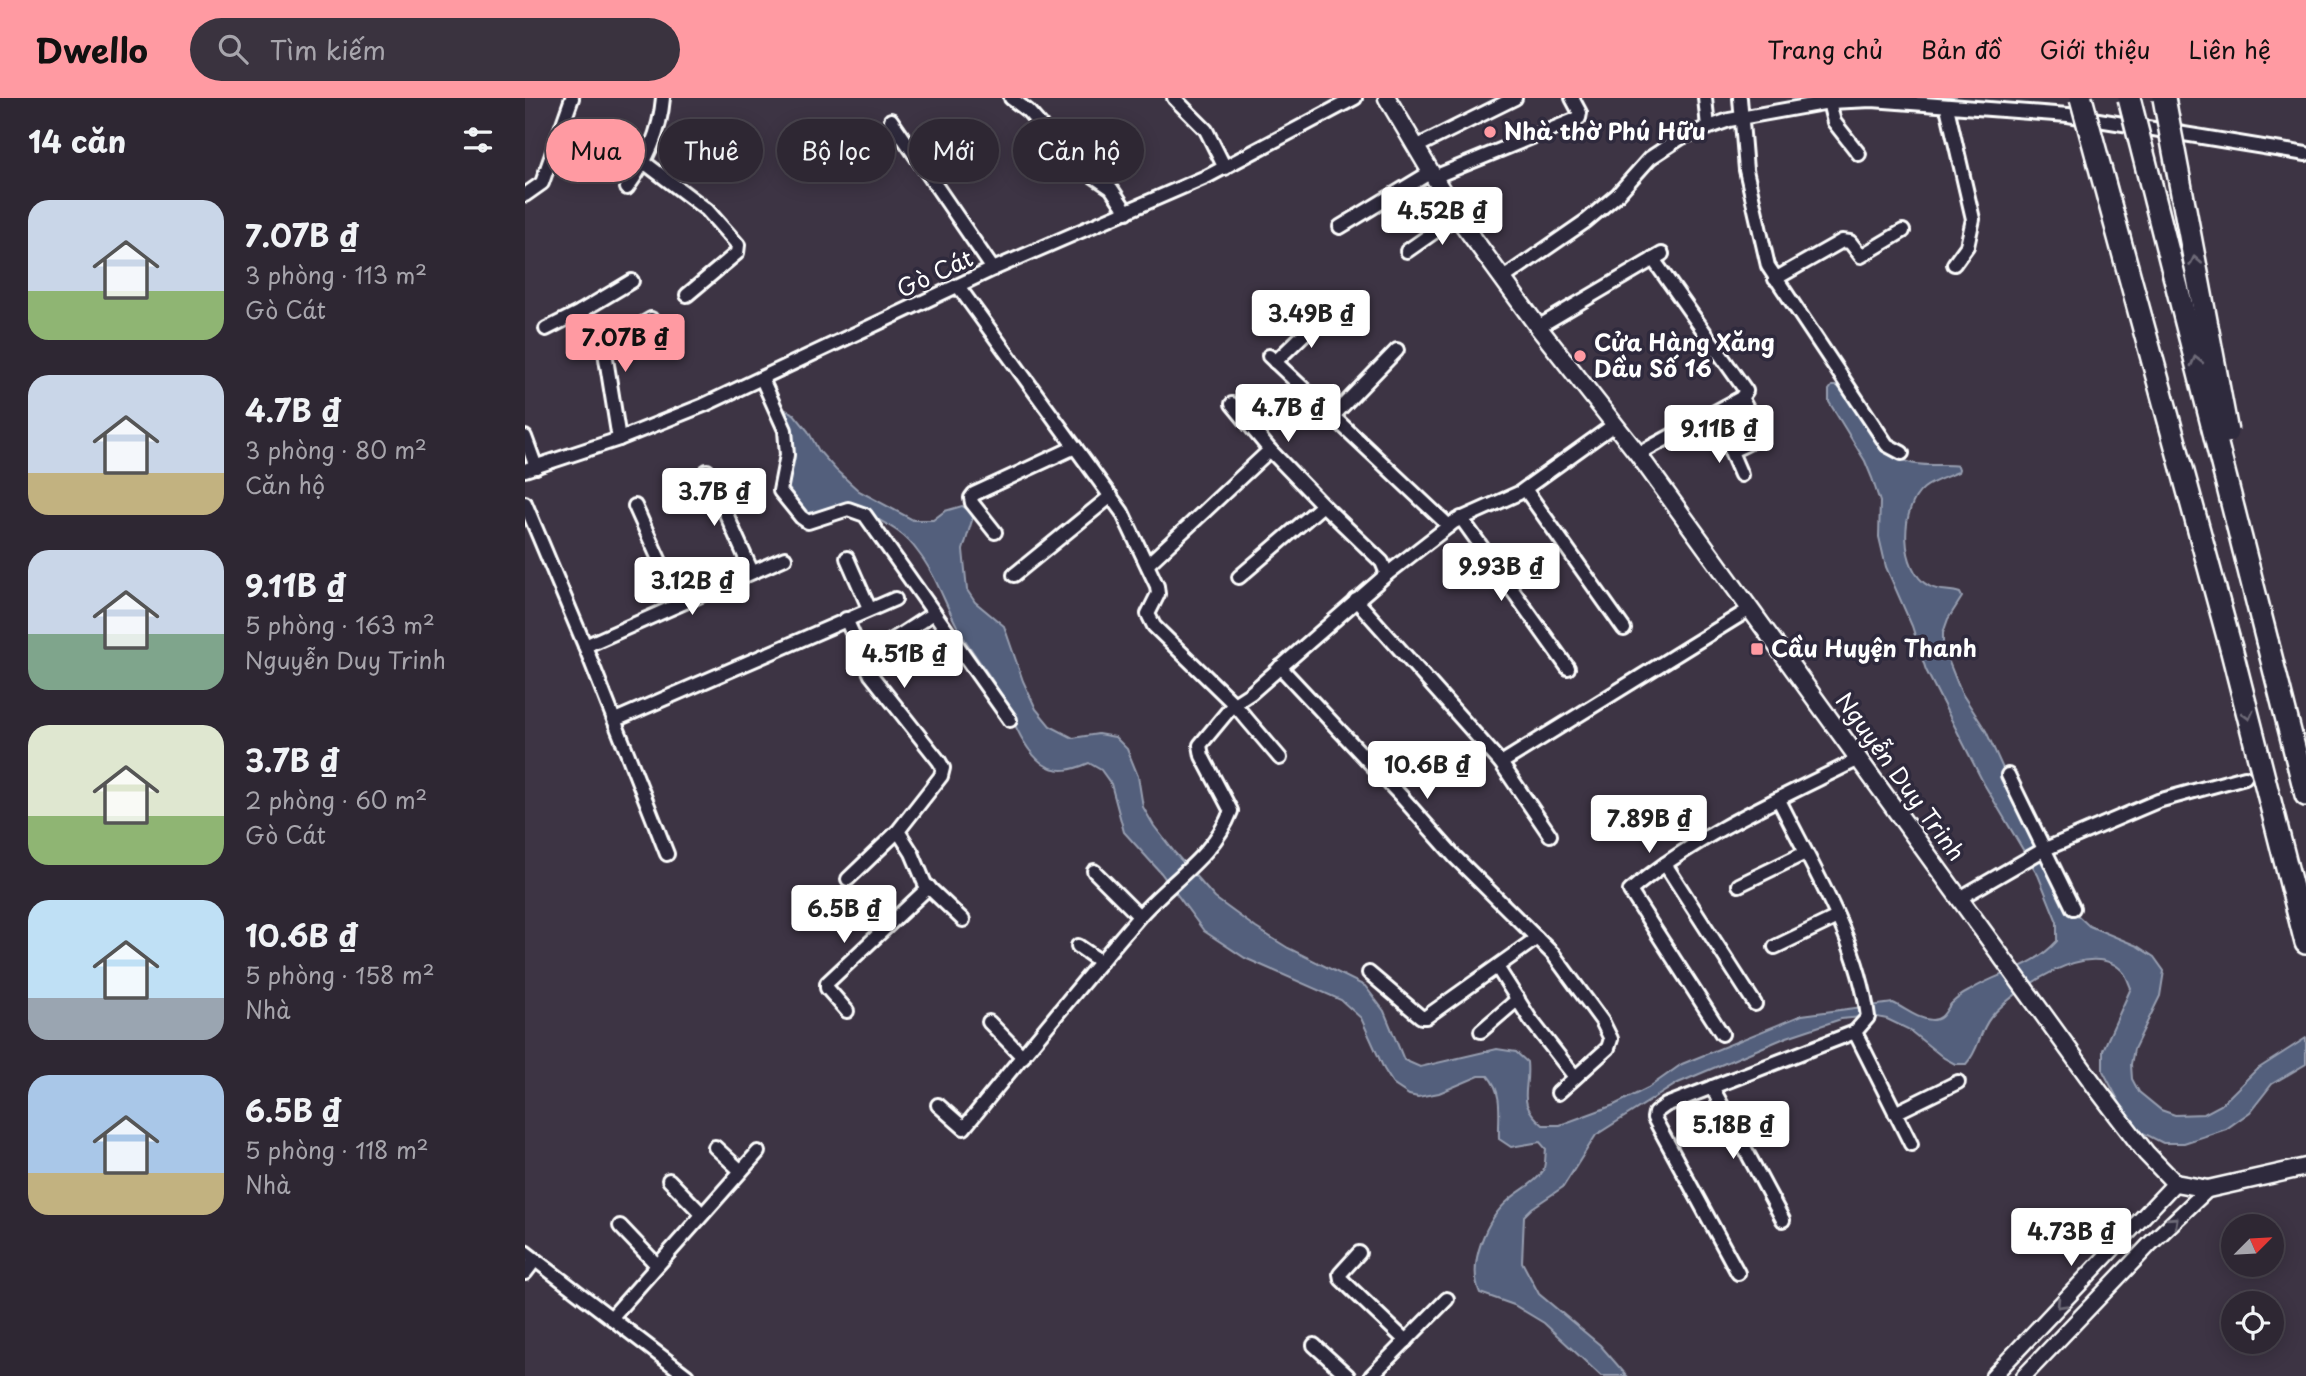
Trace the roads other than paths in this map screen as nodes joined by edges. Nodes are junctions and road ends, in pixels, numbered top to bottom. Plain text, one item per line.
1 (572, 98) edge
2 (663, 98) edge
3 (1011, 98) edge
4 (1174, 98) edge
5 (1355, 98) edge
6 (1387, 98) edge
7 (1515, 98) edge
8 (1572, 98) edge
9 (1705, 98) edge
10 (1739, 98) edge
11 (2081, 98) edge
12 (2092, 98) edge
13 (2129, 98) edge
14 (2164, 98) edge
15 (1835, 100) edge
16 (1945, 104) edge
17 (1742, 118) junction
18 (895, 126) edge
19 (1708, 127) junction
20 (1416, 147) junction
21 (1859, 154) dead end
22 (2306, 154) edge
23 (645, 163) joint
24 (1224, 168) junction
25 (1432, 175) junction
26 (631, 182) edge
27 (627, 188) dead end
28 (525, 195) edge
29 (1127, 212) junction
30 (1457, 216) junction
31 (1340, 227) dead end
32 (1903, 231) dead end
33 (1408, 251) dead end
34 (1954, 264) dead end
35 (993, 269) junction
36 (1502, 279) junction
37 (1775, 279) junction
38 (632, 281) dead end
39 (958, 286) junction
40 (687, 295) dead end
41 (580, 313) junction
42 (1324, 315) dead end
43 (651, 319) dead end
44 (1538, 327) junction
45 (546, 329) dead end
46 (604, 346) junction
47 (1397, 350) dead end
48 (762, 379) junction
49 (1741, 398) junction
50 (1232, 404) dead end
51 (1712, 414) junction
52 (1332, 417) junction
53 (1615, 424) junction
54 (525, 437) edge
55 (619, 439) junction
56 (1075, 447) junction
57 (1271, 450) junction
58 (1733, 450) junction
59 (1902, 453) dead end
60 (1638, 454) junction
61 (531, 469) edge
62 (707, 471) dead end
63 (1741, 475) dead end
64 (1525, 489) junction
65 (1111, 496) junction
66 (525, 503) edge
67 (1323, 505) junction
68 (635, 506) dead end
69 (1461, 518) junction
70 (1450, 526) junction
71 (995, 532) dead end
72 (785, 558) dead end
73 (847, 558) dead end
74 (1148, 564) junction
75 (752, 572) junction
76 (1387, 574) junction
77 (1014, 575) dead end
78 (1239, 578) dead end
79 (895, 599) dead end
80 (1356, 600) junction
81 (679, 604) junction
82 (869, 608) junction
83 (1750, 609) junction
84 (935, 613) junction
85 (846, 619) junction
86 (1624, 629) dead end
87 (2267, 641) junction
88 (585, 646) junction
89 (2231, 648) junction
90 (863, 659) junction
91 (1280, 667) junction
92 (1568, 668) dead end
93 (1234, 704) junction
94 (615, 720) junction
95 (1010, 720) dead end
96 (1280, 758) dead end
97 (1860, 759) junction
98 (1501, 763) junction
99 (2008, 775) dead end
100 (2245, 777) dead end
101 (2306, 795) edge
102 (1779, 800) junction
103 (898, 831) junction
104 (1550, 835) dead end
105 (2044, 850) junction
106 (1805, 853) junction
107 (667, 854) dead end
108 (1665, 864) junction
109 (1094, 871) dead end
110 (848, 879) dead end
111 (1739, 885) dead end
112 (929, 887) junction
113 (1960, 898) junction
114 (2073, 908) dead end
115 (1135, 912) junction
116 (1837, 917) junction
117 (963, 920) dead end
118 (1537, 938) junction
119 (2306, 943) edge
120 (1775, 947) dead end
121 (1081, 948) dead end
122 (1100, 961) junction
123 (1497, 967) junction
124 (1369, 973) dead end
125 (1518, 999) junction
126 (1755, 1004) dead end
127 (848, 1011) dead end
128 (989, 1022) dead end
129 (1481, 1031) dead end
130 (1855, 1032) junction
131 (1722, 1034) dead end
132 (1017, 1052) junction
133 (1575, 1077) junction
134 (1958, 1082) dead end
135 (1712, 1087) junction
136 (1558, 1093) dead end
137 (942, 1109) dead end
138 (1895, 1113) junction
139 (1911, 1144) dead end
140 (715, 1147) dead end
141 (758, 1152) dead end
142 (2306, 1167) edge
143 (741, 1171) junction
144 (669, 1180) dead end
145 (2175, 1183) junction
146 (2208, 1189) junction
147 (702, 1214) junction
148 (1783, 1220) dead end
149 (620, 1226) dead end
150 (1359, 1253) dead end
151 (530, 1256) edge
152 (657, 1265) junction
153 (525, 1273) edge
154 (1738, 1273) dead end
155 (1447, 1299) dead end
156 (611, 1318) junction
157 (1406, 1340) junction
158 (1314, 1345) dead end
159 (687, 1376) edge
160 (1348, 1376) edge
161 (1371, 1376) edge
162 (1993, 1376) edge
163 (2024, 1376) edge

1 - 28 street
2 - 23 street
3 - 29 street
4 - 24 street
5 - 24 street, Gò Cát
6 - 20 main road, Nguyễn Duy Trinh
7 - 20 street
8 - 25 street
9 - 19 street
10 - 17 street
11 - 89 highway, bridge
12 - 89 highway, bridge
87 -> 13 highway, bridge
87 -> 14 highway, bridge
15 - 16 street
15 - 17 street
15 - 21 street
16 - 22 street
16 - 34 street
17 - 19 street
17 - 37 street
18 - 35 street
19 - 36 street
20 - 25 main road, Nguyễn Duy Trinh
23 - 40 street
24 - 29 street, Gò Cát
25 - 30 main road, Nguyễn Duy Trinh
25 - 31 street
26 - 27 street
29 - 35 street, Gò Cát
30 - 33 street
30 - 36 main road, Nguyễn Duy Trinh
32 - 37 street
35 - 39 street, Gò Cát
36 - 44 main road, Nguyễn Duy Trinh
37 - 59 street
38 - 41 street
39 - 48 street, Gò Cát
39 - 56 street
41 - 45 street
41 - 46 street
42 - 52 street
43 - 46 street
44 - 49 street
44 - 53 main road, Nguyễn Duy Trinh
46 - 55 street
47 - 52 street
48 - 55 street, Gò Cát
48 - 84 street
49 - 51 street
49 - 58 street
50 - 57 street
51 - 58 street
51 - 60 street
52 - 70 street
53 - 60 main road, Nguyễn Duy Trinh
53 - 64 street
54 - 61 street
55 - 61 street, Gò Cát
56 - 65 street
56 - 71 street
57 - 67 street
57 - 74 street
58 - 63 street
60 - 83 main road, Nguyễn Duy Trinh
62 - 75 street
64 - 69 street
64 - 86 street
65 - 74 street
65 - 77 street
66 - 88 street
67 - 76 street
67 - 78 street
68 - 81 street
69 - 70 street
69 - 92 street
70 - 76 street
72 - 75 street
73 - 82 street
74 - 93 street
75 - 81 street
76 - 80 street
79 - 82 street
80 - 91 street
80 - 98 street
81 - 88 street
82 - 85 street
83 - 97 main road, Nguyễn Duy Trinh
83 - 98 street
84 - 90 street
84 - 95 street
85 - 90 street
85 - 94 street
87 - 101 highway
88 - 94 street
89 -> 119 highway
90 - 103 street
91 - 93 street
91 - 118 street
93 - 96 street
93 - 115 street
94 - 107 street
97 - 102 street
97 - 113 main road, Nguyễn Duy Trinh
98 - 104 street
99 - 105 street
100 - 105 street
102 - 106 street
102 - 108 street
103 - 110 street
103 - 112 street
105 - 113 street
105 - 114 street
106 - 111 street
106 - 116 street
108 - 126 street
108 - 131 street
109 - 115 street
112 - 117 street
112 - 127 street
113 - 145 main road, Nguyễn Duy Trinh
115 - 122 street
116 - 120 street
116 - 130 street
118 - 123 street
118 - 133 street
121 - 122 street
122 - 132 street
123 - 124 street
123 - 125 street
125 - 129 street
125 - 133 street
128 - 132 street
130 - 135 street
130 - 138 street
132 - 137 street
133 - 136 street
134 - 138 street
135 - 148 street
135 - 154 street
138 - 139 street
140 - 143 street
141 - 143 street
142 - 146 main road
143 - 147 street
144 - 147 street
145 - 146 main road
145 -> 162 street
163 -> 146 street
147 - 152 street
149 - 152 street
150 - 157 street
151 - 153 street
151 - 156 street
152 - 156 street
155 - 157 street
156 - 159 street
157 - 161 street
158 - 160 street

